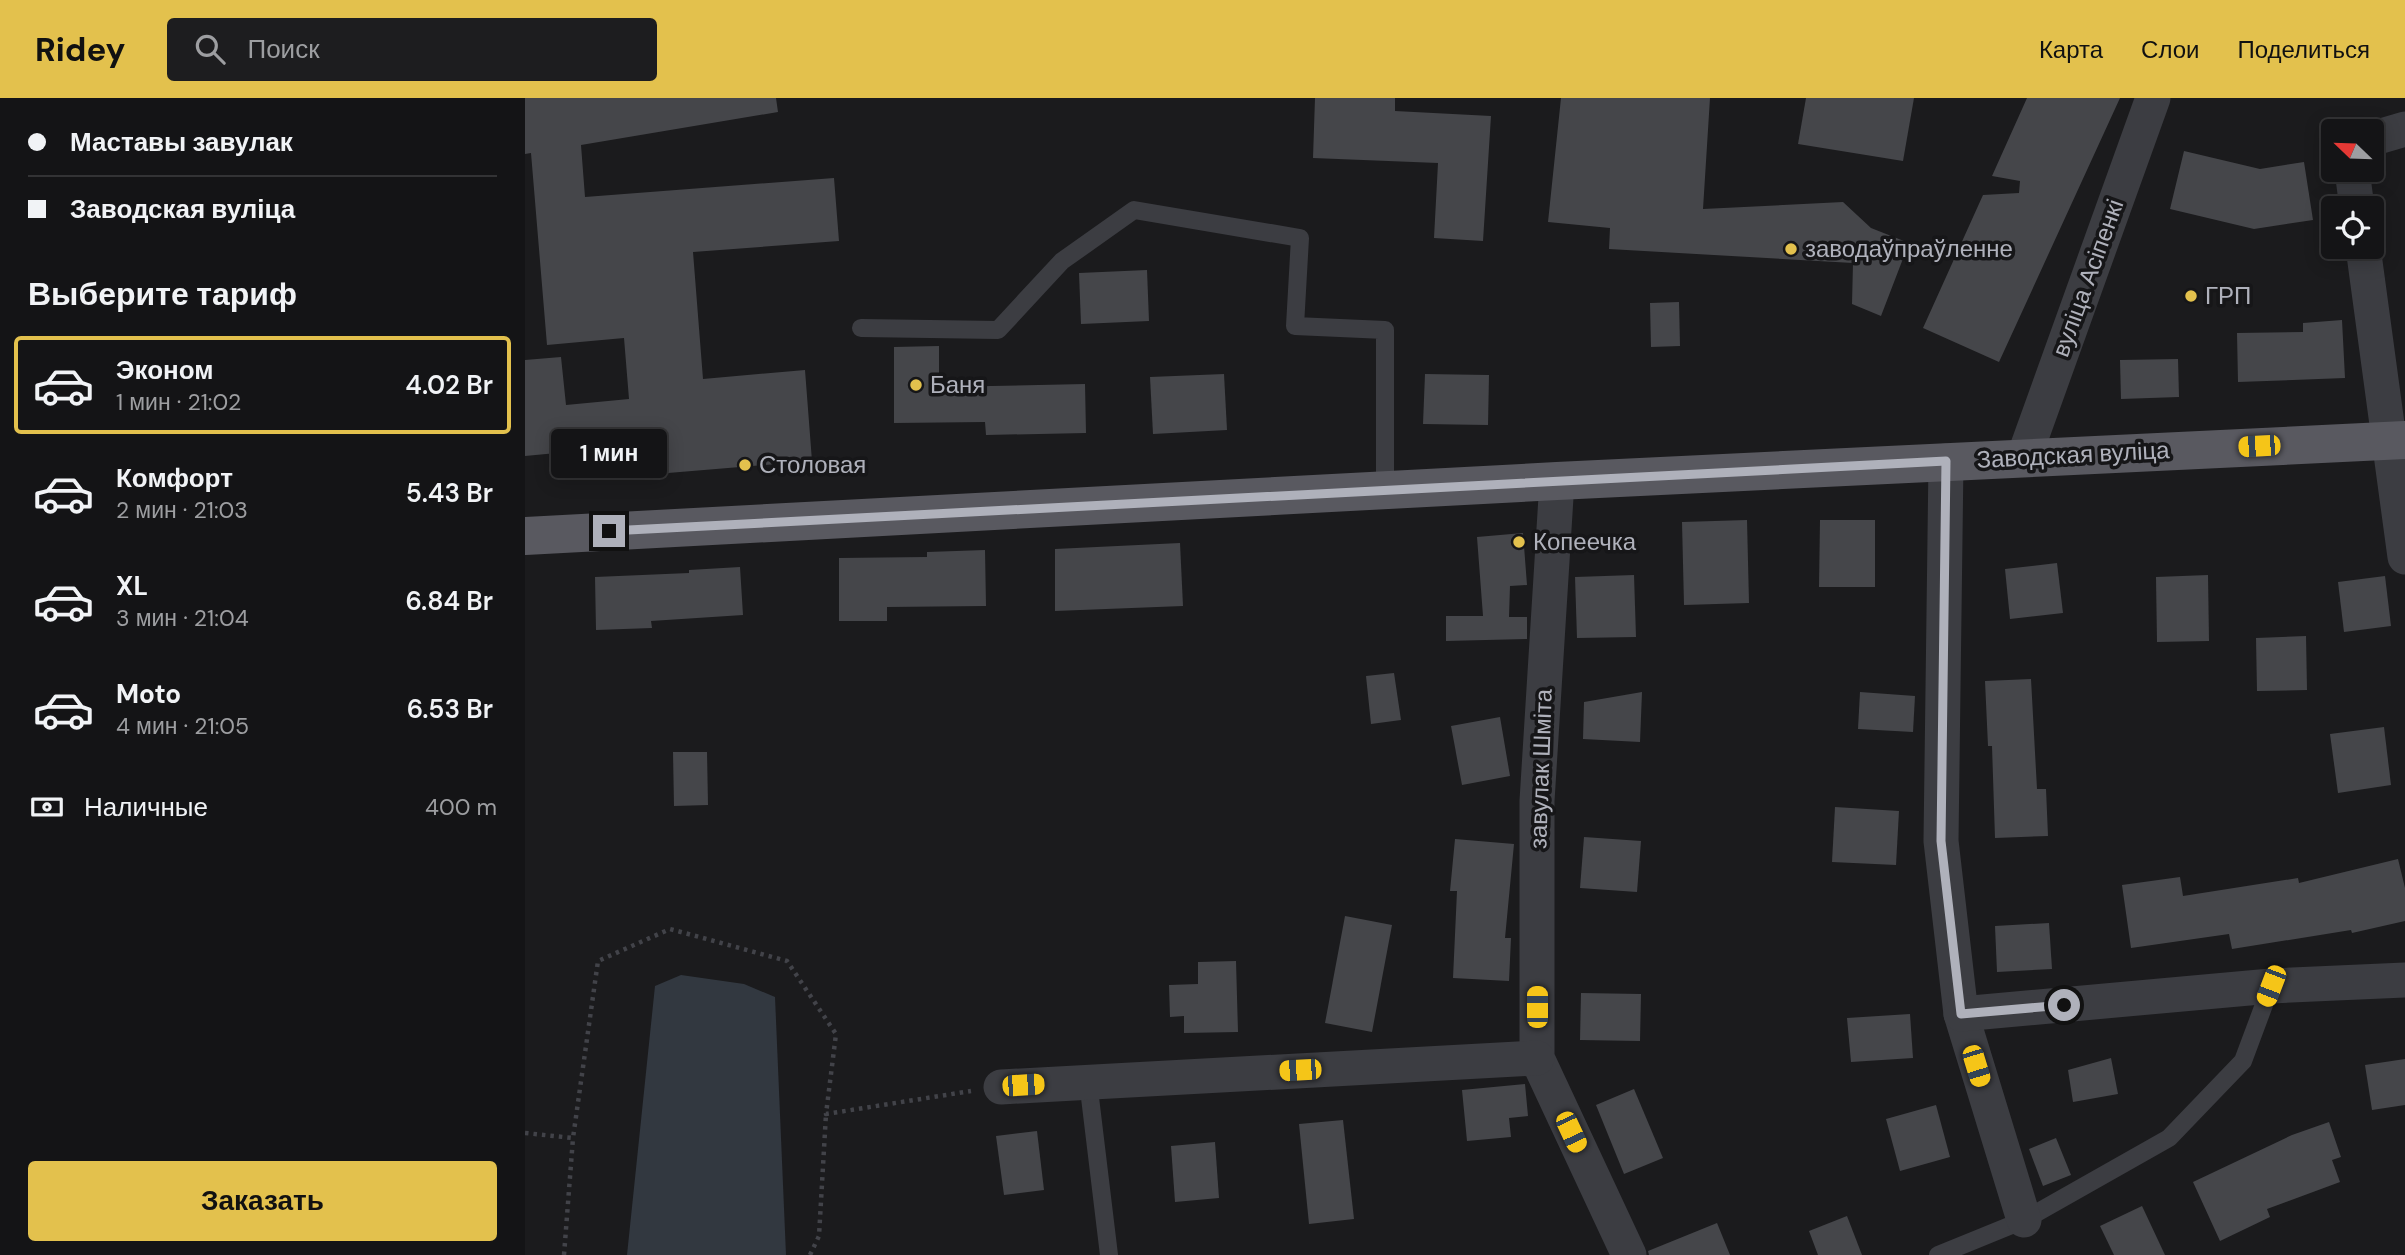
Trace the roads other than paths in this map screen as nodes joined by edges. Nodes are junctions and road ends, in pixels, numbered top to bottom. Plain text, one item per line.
1 (2153, 98) edge
2 (2405, 129) edge
3 (2384, 135) edge
4 (2365, 259) edge
5 (861, 328) dead end
6 (2397, 440) edge
7 (2024, 457) junction
8 (1946, 461) junction
9 (1557, 481) junction
10 (1385, 490) junction
11 (525, 536) edge
12 (2405, 557) edge
13 (2405, 980) edge
14 (2271, 986) junction
15 (1961, 1014) junction
16 (1537, 1058) junction
17 (1088, 1081) junction
18 (1002, 1087) road end
19 (2024, 1220) junction
20 (1109, 1255) edge
21 (1629, 1255) edge
22 (1938, 1255) edge

1 - 7 street, вуліца Асіпенкі
2 - 3 street
4 - 6 street
5 - 10 lane
6 - 7 main road, Заводская вуліца
6 - 12 street
7 - 8 main road, Заводская вуліца
8 - 9 main road, Заводская вуліца
8 - 15 street
9 - 10 main road, Заводская вуліца
9 - 16 street, завулак Шміта
10 - 11 main road, Заводская вуліца
13 - 14 street
14 - 15 street
14 - 19 lane
15 - 19 street
16 - 17 street
16 - 21 street, завулак Шміта
17 - 18 street
17 - 20 lane
19 - 22 lane

